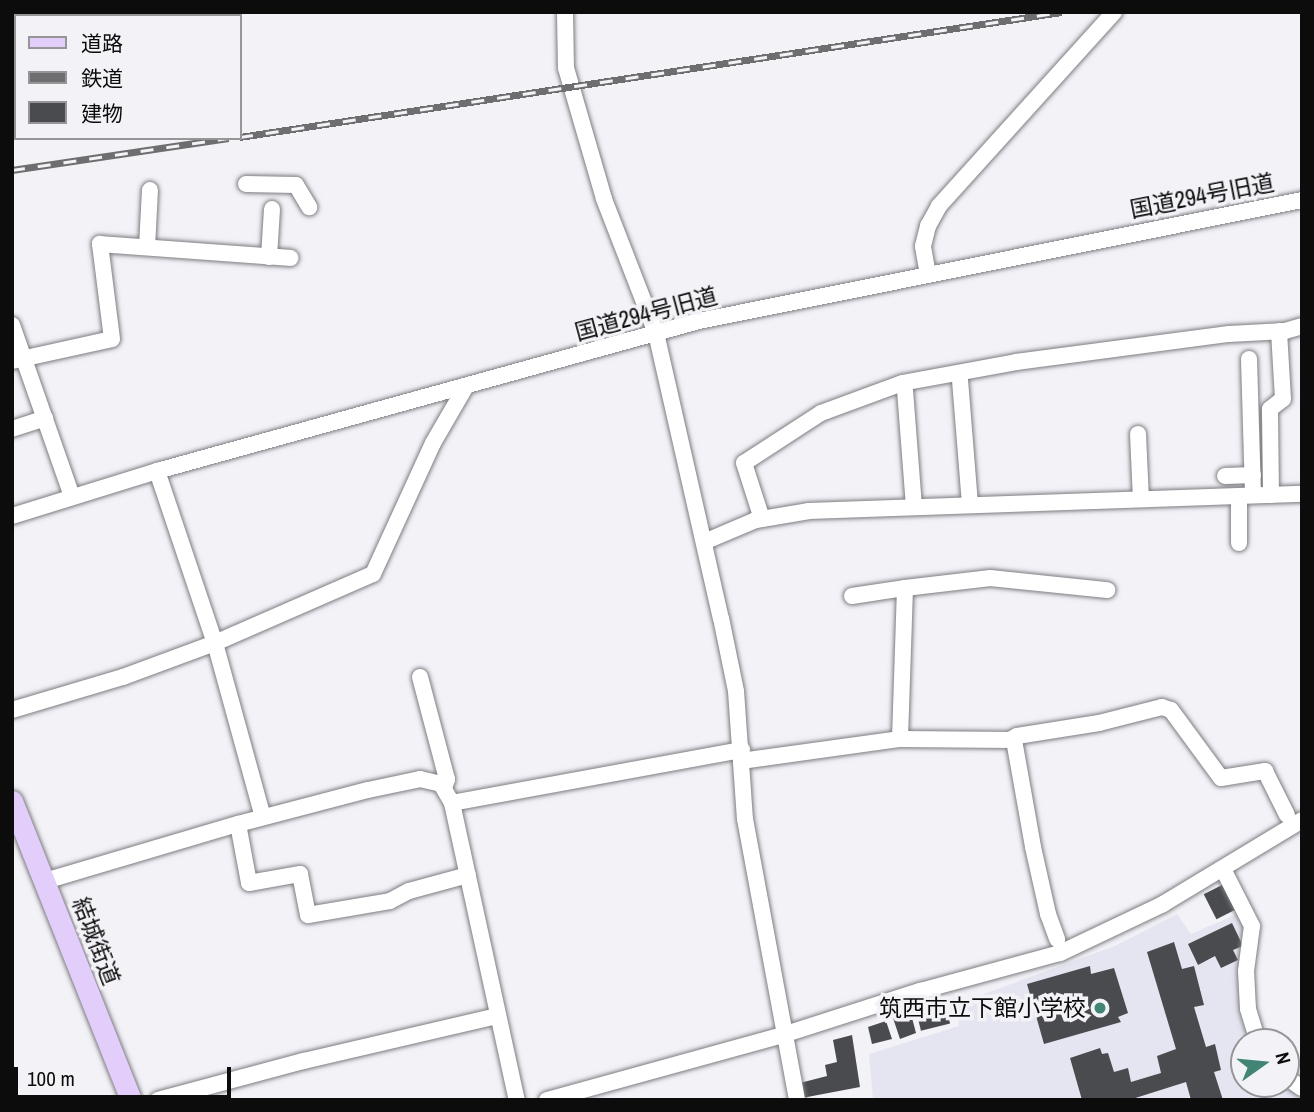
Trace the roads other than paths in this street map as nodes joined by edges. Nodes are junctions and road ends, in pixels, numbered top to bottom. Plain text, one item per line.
1 (565, 12) edge
2 (1114, 12) edge
3 (246, 184) dead end
4 (150, 190) dead end
5 (1302, 200) edge
6 (309, 207) dead end
7 (272, 209) dead end
8 (147, 247) junction
9 (269, 257) junction
10 (290, 258) dead end
11 (928, 275) junction
12 (12, 325) edge
13 (1302, 327) edge
14 (1279, 331) junction
15 (656, 333) junction
16 (1249, 359) dead end
17 (18, 360) edge
18 (960, 380) dead end
19 (466, 386) junction
20 (905, 390) dead end
21 (45, 418) junction
22 (12, 429) edge
23 (1138, 433) dead end
24 (158, 471) junction
25 (1253, 475) junction
26 (1225, 476) dead end
27 (1302, 494) edge
28 (1271, 495) junction
29 (72, 496) junction
30 (1246, 496) junction
31 (1141, 499) junction
32 (970, 505) junction
33 (914, 506) junction
34 (12, 516) edge
35 (762, 519) junction
36 (704, 542) junction
37 (1239, 543) dead end
38 (905, 588) junction
39 (1107, 590) dead end
40 (852, 596) dead end
41 (215, 643) junction
42 (419, 677) dead end
43 (12, 710) edge
44 (900, 739) junction
45 (1010, 740) junction
46 (741, 756) junction
47 (444, 788) junction
48 (12, 801) edge
49 (452, 803) junction
50 (263, 817) junction
51 (1294, 817) edge
52 (238, 824) junction
53 (1223, 869) junction
54 (468, 875) junction
55 (45, 881) junction
56 (1058, 939) dead end
57 (498, 1016) junction
58 (1254, 1028) edge
59 (786, 1034) junction
60 (131, 1100) edge
61 (158, 1100) edge
62 (517, 1100) edge
63 (547, 1100) edge
64 (797, 1100) edge

1 - 15 street
2 - 11 street
3 - 6 street
4 - 8 street
5 - 11 street, 国道294号旧道
7 - 9 street
8 - 9 street
8 - 17 street
9 - 10 street
11 - 15 street, 国道294号旧道
12 - 17 street
13 - 14 street
14 - 28 street
14 - 35 street
15 - 19 street, 国道294号旧道
15 - 36 street
16 - 25 street
17 - 21 street
18 - 32 street
19 - 24 street, 国道294号旧道
19 - 41 street
20 - 33 street
21 - 22 street
21 - 29 street
23 - 31 street
24 - 29 street, 国道294号旧道
24 - 41 street
25 - 26 street
25 - 30 street
27 - 28 street
28 - 30 street
29 - 34 street, 国道294号旧道
30 - 31 street
30 - 37 street
31 - 32 street
32 - 33 street
33 - 35 street
35 - 36 street
36 - 46 street
38 - 39 street
38 - 40 street
38 - 44 street
41 - 43 street
41 - 50 street
42 - 47 street
44 - 45 street
44 - 46 street
45 - 51 street
45 - 56 street
46 - 49 street
46 - 59 street
47 - 49 street
47 - 50 street
48 - 55 main road, 結城街道
49 - 54 street
50 - 52 street
51 - 53 street
52 - 54 street
52 - 55 street
53 - 58 street
53 - 59 street
54 - 57 street
55 - 60 main road, 結城街道
57 - 61 street
57 - 62 street
59 - 63 street
59 - 64 street

